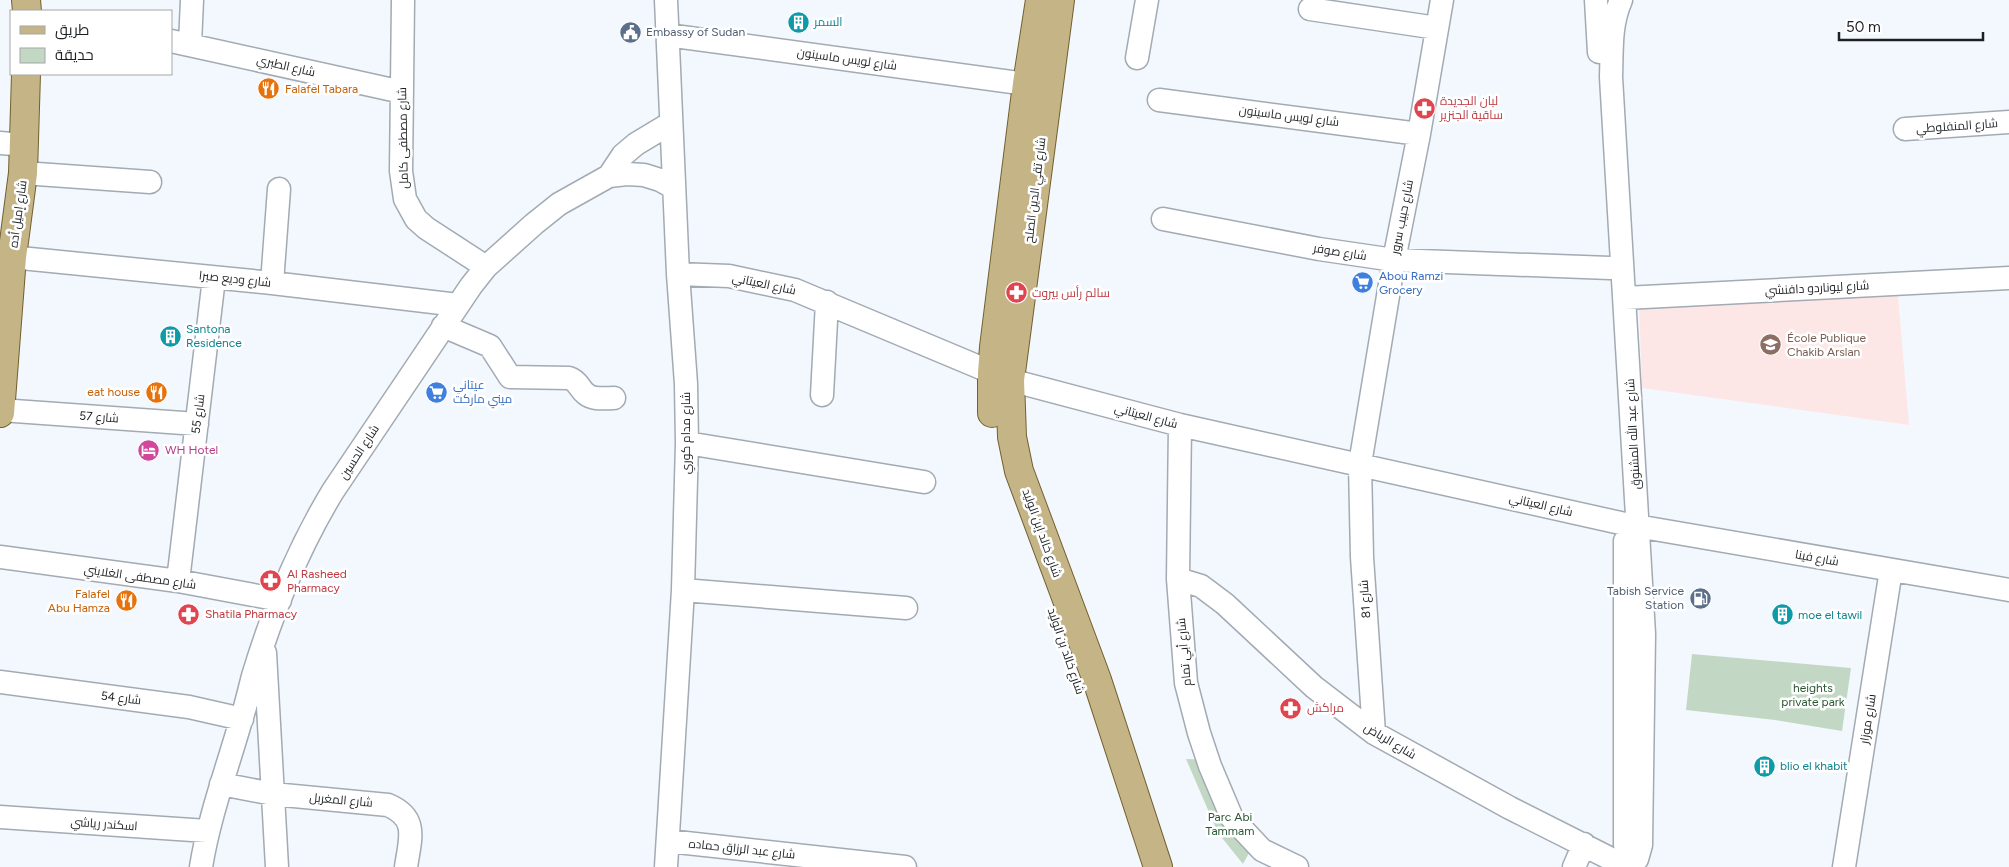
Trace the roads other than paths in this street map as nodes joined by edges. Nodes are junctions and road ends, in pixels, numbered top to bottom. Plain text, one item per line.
1 (192, 0) edge
2 (403, 0) edge
3 (666, 0) edge
4 (1040, 0) edge
5 (1060, 0) edge
6 (1146, 0) edge
7 (1442, 0) edge
8 (1596, 0) edge
9 (1621, 0) edge
10 (1310, 9) dead end
11 (1436, 28) junction
12 (667, 35) junction
13 (180, 42) edge
14 (1137, 58) dead end
15 (26, 75) edge
16 (1027, 84) junction
17 (402, 92) junction
18 (1159, 100) dead end
19 (2009, 122) edge
20 (671, 123) junction
21 (1905, 129) dead end
22 (1419, 134) junction
23 (13, 144) edge
24 (23, 173) junction
25 (610, 176) junction
26 (150, 182) dead end
27 (674, 188) junction
28 (279, 189) dead end
29 (1164, 219) dead end
30 (6, 256) edge
31 (1394, 260) junction
32 (486, 267) junction
33 (1610, 268) junction
34 (678, 274) junction
35 (214, 278) junction
36 (2009, 278) edge
37 (272, 283) junction
38 (1625, 298) junction
39 (827, 302) junction
40 (458, 305) junction
41 (443, 326) junction
42 (1001, 376) junction
43 (822, 395) dead end
44 (614, 398) dead end
45 (0, 412) edge
46 (197, 424) junction
47 (1180, 425) junction
48 (687, 443) junction
49 (1360, 464) junction
50 (924, 482) dead end
51 (1632, 525) junction
52 (0, 558) edge
53 (1891, 570) junction
54 (1178, 579) junction
55 (178, 581) junction
56 (683, 590) junction
57 (2009, 590) edge
58 (280, 600) junction
59 (906, 608) dead end
60 (265, 641) junction
61 (1097, 680) joint
62 (0, 682) edge
63 (242, 719) junction
64 (1374, 733) junction
65 (221, 784) junction
66 (273, 794) junction
67 (0, 817) edge
68 (207, 831) junction
69 (668, 841) junction
70 (1584, 844) junction
71 (201, 867) edge
72 (278, 867) edge
73 (406, 867) edge
74 (666, 867) edge
75 (905, 867) edge
76 (1141, 867) edge
77 (1158, 867) edge
78 (1297, 867) edge
79 (1574, 867) edge
80 (1629, 867) edge
81 (1844, 867) edge

1 - 13 street
2 - 17 street, شارع مصطفى كامل
3 - 12 street, شارع مدام كوري
4 - 16 main road, شارع تقي الدين الصلح
5 - 42 main road, شارع تقي الدين الصلح
6 - 14 street
7 - 11 street, شارع حبيب سرور
8 - 33 street, شارع عبد الله المشنوق
9 - 38 street, شارع عبد الله المشنوق
10 - 11 street
11 - 22 street, شارع حبيب سرور
12 - 16 street, شارع لويس ماسينون
12 - 20 street, شارع مدام كوري
13 - 17 street, شارع الطبري
15 - 23 main road, شارع إميل أده
16 - 42 main road, شارع تقي الدين الصلح
17 - 32 street, شارع مصطفى كامل
18 - 22 street, شارع لويس ماسينون
19 - 21 street, شارع المنفلوطي
20 - 25 street
20 - 27 street, شارع مدام كوري
22 - 31 street, شارع حبيب سرور
23 - 24 main road, شارع إميل أده
24 - 26 street
24 - 30 main road, شارع إميل أده
25 - 27 street, شارع الحسين
25 - 32 street, شارع الحسين
27 - 34 street, شارع مدام كوري
28 - 37 street
29 - 31 street, شارع صوفر
30 - 35 street, شارع وديع صبرا
30 - 45 main road, شارع إميل أده
31 - 33 street, شارع صوفر
31 - 49 street, شارع حبيب سرور
32 - 40 street, شارع الحسين
33 - 51 street, شارع عبد الله المشنوق
34 - 39 street, شارع العيتاني
34 - 48 street, شارع مدام كوري
35 - 37 street, شارع وديع صبرا
35 - 46 street, شارع 55
36 - 38 street, شارع ليوناردو دافنشي
37 - 40 street, شارع وديع صبرا
38 - 51 street, شارع عبد الله المشنوق
39 - 42 street, شارع العيتاني
39 - 43 street
40 - 41 street, شارع الحسين
41 - 44 street
41 - 58 street, شارع الحسين
42 - 47 street, شارع العيتاني
42 - 61 main road, شارع خالد إبن الوليد
42 - 76 main road, شارع خالد بن الوليد
45 - 46 street, شارع 57
46 - 55 street, شارع 55
47 - 49 street, شارع العيتاني
47 - 54 street, شارع أبي تمام
48 - 50 street
48 - 56 street, شارع مدام كوري
49 - 51 street, شارع العيتاني
49 - 64 street, شارع 81
51 - 53 street, شارع فينا
51 - 80 street, شارع عبد الله المشنوق
52 - 55 street, شارع مصطفى الغلايني
53 - 57 street, شارع فينا
53 - 81 street, شارع موزار
54 - 64 street, شارع الرياض
54 - 78 street, شارع أبي تمام
55 - 58 street, شارع مصطفى الغلايني
56 - 59 street
56 - 69 street, شارع مدام كوري
58 - 60 street, شارع الحسين
60 - 63 street, شارع الحسين
60 - 66 street
61 - 77 main road, شارع خالد بن الوليد
62 - 63 street, شارع 54
63 - 65 street, شارع الحسين
64 - 70 street, شارع الرياض
65 - 66 street, شارع المغربل
65 - 68 street, شارع الحسين
66 - 72 street
66 - 73 street, شارع المغربل
67 - 68 street, اسكندر رياشي
68 - 71 street, شارع الحسين
69 - 74 street, شارع مدام كوري
69 - 75 street, شارع عبد الرزاق حماده
70 - 79 street
70 - 80 street, شارع الرياض

